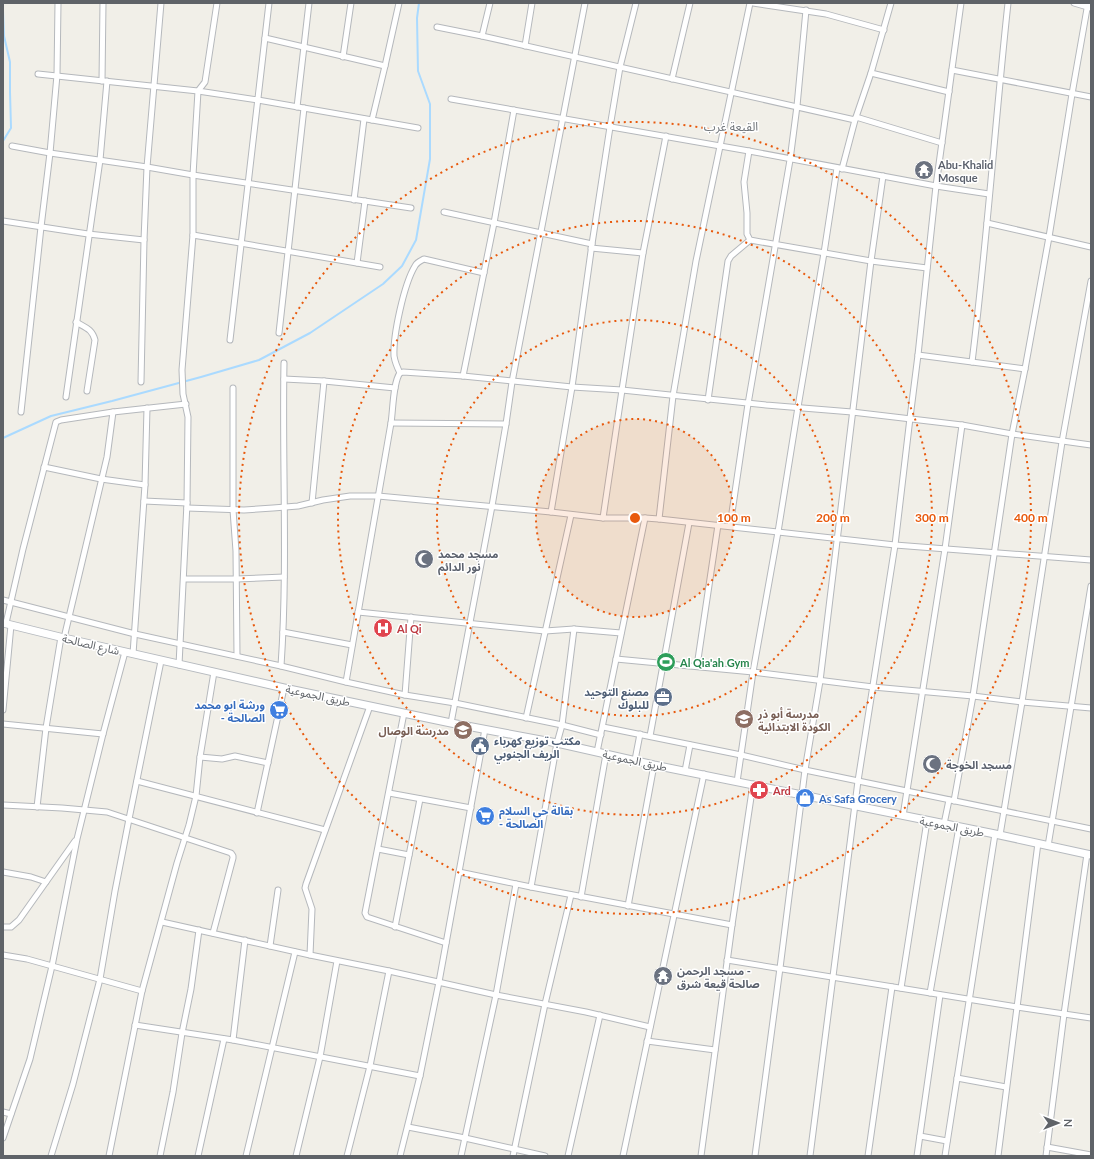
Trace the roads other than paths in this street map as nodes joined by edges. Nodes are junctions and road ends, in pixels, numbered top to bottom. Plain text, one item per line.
1 (58, 3) edge
2 (104, 3) edge
3 (161, 3) edge
4 (217, 3) edge
5 (269, 3) edge
6 (309, 3) edge
7 (351, 3) edge
8 (398, 3) edge
9 (490, 3) edge
10 (532, 3) edge
11 (585, 3) edge
12 (636, 3) edge
13 (690, 3) edge
14 (752, 3) edge
15 (891, 3) edge
16 (961, 3) edge
17 (1008, 3) edge
18 (1074, 3) edge
19 (1089, 6) edge
20 (806, 10) junction
21 (437, 27) dead end
22 (884, 30) junction
23 (482, 36) junction
24 (265, 38) junction
25 (304, 46) junction
26 (525, 46) junction
27 (343, 57) junction
28 (575, 57) junction
29 (385, 66) junction
30 (620, 67) junction
31 (952, 70) junction
32 (871, 73) junction
33 (38, 74) dead end
34 (57, 76) junction
35 (672, 79) junction
36 (1000, 79) junction
37 (105, 81) junction
38 (155, 86) junction
39 (198, 91) junction
40 (731, 92) junction
41 (949, 92) junction
42 (1072, 94) junction
43 (1091, 97) edge
44 (451, 99) dead end
45 (258, 100) junction
46 (797, 106) junction
47 (297, 107) junction
48 (304, 108) junction
49 (514, 110) junction
50 (364, 118) junction
51 (563, 118) junction
52 (856, 119) junction
53 (372, 120) junction
54 (610, 127) junction
55 (418, 128) dead end
56 (666, 136) junction
57 (942, 143) junction
58 (12, 146) dead end
59 (720, 146) junction
60 (750, 151) junction
61 (50, 152) junction
62 (100, 160) junction
63 (790, 160) junction
64 (148, 167) junction
65 (840, 169) junction
66 (193, 175) junction
67 (882, 176) junction
68 (248, 184) junction
69 (936, 186) junction
70 (294, 191) junction
71 (989, 194) junction
72 (354, 200) junction
73 (364, 201) junction
74 (411, 208) dead end
75 (444, 212) dead end
76 (3, 221) edge
77 (494, 223) junction
78 (987, 223) junction
79 (41, 227) junction
80 (541, 233) junction
81 (88, 234) junction
82 (193, 235) junction
83 (1049, 237) junction
84 (144, 240) junction
85 (750, 240) junction
86 (242, 244) junction
87 (775, 245) junction
88 (591, 246) junction
89 (1091, 247) edge
90 (289, 252) junction
91 (643, 253) junction
92 (824, 253) junction
93 (871, 261) junction
94 (357, 263) junction
95 (380, 267) dead end
96 (927, 268) junction
97 (484, 272) junction
98 (1091, 281) edge
99 (76, 322) junction
100 (279, 333) dead end
101 (230, 340) dead end
102 (918, 355) junction
103 (972, 362) junction
104 (284, 363) dead end
105 (1025, 370) junction
106 (400, 373) junction
107 (463, 376) junction
108 (284, 379) junction
109 (324, 381) junction
110 (141, 382) dead end
111 (512, 382) junction
112 (572, 387) junction
113 (232, 388) dead end
114 (395, 388) junction
115 (622, 390) junction
116 (87, 391) dead end
117 (673, 396) junction
118 (66, 397) dead end
119 (708, 400) junction
120 (186, 404) junction
121 (748, 404) junction
122 (798, 407) junction
123 (147, 408) junction
124 (21, 412) dead end
125 (113, 412) junction
126 (852, 412) junction
127 (910, 418) junction
128 (391, 424) junction
129 (506, 424) junction
130 (962, 425) junction
131 (1012, 434) junction
132 (1062, 442) junction
133 (1091, 445) edge
134 (44, 468) junction
135 (101, 478) junction
136 (145, 485) junction
137 (378, 496) junction
138 (144, 501) junction
139 (312, 503) junction
140 (187, 506) junction
141 (492, 506) junction
142 (284, 507) junction
143 (233, 510) junction
144 (551, 512) junction
145 (571, 514) junction
146 (603, 518) junction
147 (645, 518) junction
148 (659, 519) junction
149 (689, 523) junction
150 (718, 525) junction
151 (730, 526) junction
152 (778, 532) junction
153 (837, 538) junction
154 (895, 545) junction
155 (945, 549) junction
156 (994, 553) junction
157 (1044, 556) junction
158 (1091, 560) edge
159 (284, 577) junction
160 (184, 578) junction
161 (236, 579) junction
162 (1091, 586) edge
163 (3, 600) edge
164 (11, 602) junction
165 (358, 612) junction
166 (68, 617) junction
167 (411, 617) junction
168 (470, 623) junction
169 (7, 624) edge
170 (574, 629) junction
171 (545, 631) junction
172 (283, 632) junction
173 (621, 633) junction
174 (135, 634) junction
175 (62, 638) junction
176 (181, 643) junction
177 (352, 645) junction
178 (125, 652) junction
179 (133, 654) junction
180 (237, 656) junction
181 (616, 659) junction
182 (161, 661) junction
183 (664, 663) junction
184 (180, 664) junction
185 (281, 666) junction
186 (697, 666) junction
187 (214, 672) junction
188 (752, 672) junction
189 (820, 681) junction
190 (346, 682) junction
191 (873, 687) junction
192 (284, 688) junction
193 (923, 692) junction
194 (405, 695) junction
195 (973, 696) junction
196 (1022, 702) junction
197 (455, 703) junction
198 (370, 706) junction
199 (1071, 706) junction
200 (1091, 708) edge
201 (3, 710) edge
202 (404, 713) junction
203 (526, 718) junction
204 (451, 723) junction
205 (3, 724) edge
206 (562, 725) junction
207 (603, 727) junction
208 (46, 728) junction
209 (485, 729) junction
210 (103, 734) junction
211 (640, 734) junction
212 (601, 735) junction
213 (650, 736) junction
214 (557, 743) junction
215 (690, 745) junction
216 (597, 752) junction
217 (606, 754) junction
218 (741, 755) junction
219 (200, 757) junction
220 (635, 760) junction
221 (268, 762) junction
222 (654, 764) junction
223 (805, 770) junction
224 (685, 771) junction
225 (704, 774) junction
226 (137, 781) junction
227 (858, 781) junction
228 (736, 782) junction
229 (752, 784) junction
230 (907, 791) junction
231 (389, 793) junction
232 (802, 795) junction
233 (196, 796) junction
234 (420, 799) junction
235 (952, 800) junction
236 (3, 805) edge
237 (37, 806) junction
238 (855, 806) junction
239 (471, 808) junction
240 (84, 810) junction
241 (1004, 812) junction
242 (257, 813) junction
243 (904, 816) junction
244 (129, 819) junction
245 (927, 821) junction
246 (1052, 821) junction
247 (944, 824) junction
248 (958, 827) junction
249 (1091, 829) edge
250 (325, 830) junction
251 (997, 834) junction
252 (185, 838) junction
253 (77, 839) junction
254 (1038, 843) junction
255 (1048, 846) junction
256 (378, 849) junction
257 (1089, 854) edge
258 (409, 855) junction
259 (3, 872) edge
260 (459, 872) junction
261 (46, 882) junction
262 (516, 884) junction
263 (531, 887) junction
264 (278, 890) dead end
265 (571, 895) junction
266 (581, 897) junction
267 (628, 906) junction
268 (674, 914) junction
269 (162, 922) junction
270 (732, 925) junction
271 (3, 927) edge
272 (396, 927) junction
273 (199, 930) junction
274 (213, 933) junction
275 (245, 940) junction
276 (446, 943) junction
277 (270, 946) junction
278 (295, 952) junction
279 (3, 955) edge
280 (310, 955) junction
281 (727, 960) junction
282 (337, 961) junction
283 (52, 966) junction
284 (780, 968) junction
285 (389, 971) junction
286 (833, 976) junction
287 (100, 979) junction
288 (439, 982) junction
289 (892, 987) junction
290 (901, 988) junction
291 (142, 991) junction
292 (930, 993) junction
293 (496, 995) junction
294 (940, 995) junction
295 (968, 999) junction
296 (545, 1004) junction
297 (1017, 1007) junction
298 (1064, 1014) junction
299 (600, 1015) junction
300 (1091, 1018) edge
301 (135, 1025) junction
302 (650, 1027) junction
303 (182, 1033) junction
304 (224, 1038) junction
305 (233, 1040) junction
306 (647, 1041) junction
307 (273, 1047) junction
308 (715, 1050) junction
309 (320, 1057) junction
310 (370, 1066) junction
311 (420, 1076) junction
312 (957, 1078) junction
313 (1006, 1087) junction
314 (3, 1112) edge
315 (11, 1114) junction
316 (408, 1127) junction
317 (920, 1136) junction
318 (3, 1138) edge
319 (465, 1138) junction
320 (947, 1141) junction
321 (1047, 1147) junction
322 (515, 1148) junction
323 (1091, 1155) edge
324 (51, 1156) edge
325 (109, 1156) edge
326 (160, 1156) edge
327 (198, 1156) edge
328 (246, 1156) edge
329 (296, 1156) edge
330 (347, 1156) edge
331 (400, 1156) edge
332 (462, 1156) edge
333 (513, 1156) edge
334 (545, 1156) edge
335 (568, 1156) edge
336 (624, 1156) edge
337 (701, 1156) edge
338 (755, 1156) edge
339 (810, 1156) edge
340 (868, 1156) edge
341 (917, 1156) edge
342 (945, 1156) edge
343 (998, 1156) edge
344 (1046, 1156) edge

1 - 34 street
2 - 37 street
3 - 38 street
4 - 39 street
5 - 24 street
6 - 25 street
7 - 27 street
8 - 29 street
9 - 23 street
10 - 26 street
11 - 28 street
12 - 30 street
13 - 35 street
14 - 20 street
14 - 40 street
15 - 22 street
16 - 31 street
17 - 36 street
18 - 19 street
19 - 42 street
20 - 22 street
20 - 46 street
21 - 23 street
22 - 32 street
23 - 26 street
24 - 25 street
24 - 45 street
25 - 27 street
25 - 47 street
26 - 28 street
27 - 29 street
28 - 30 street
28 - 51 street
29 - 53 street
30 - 35 street
30 - 54 street
31 - 36 street
31 - 41 street
32 - 41 street
32 - 52 street
33 - 34 street
34 - 37 street
34 - 61 street
35 - 40 street
36 - 42 street
36 - 71 street
37 - 38 street
37 - 62 street
38 - 39 street
38 - 64 street
39 - 45 street
39 - 66 street
40 - 46 street
40 - 59 street
41 - 57 street
42 - 43 street
42 - 83 street
44 - 49 street
45 - 47 street
45 - 68 street
46 - 52 street
46 - 63 street
47 - 48 street
48 - 50 street
48 - 70 street
49 - 51 street
49 - 77 street
50 - 53 street
50 - 72 street
51 - 54 street
51 - 80 street
52 - 57 street
52 - 65 street
53 - 55 street
54 - 56 street
54 - 88 street
56 - 59 street
56 - 91 street
57 - 69 street
58 - 61 street
59 - 60 street
59 - 117 street
60 - 63 street
60 - 85 street
61 - 62 street
61 - 79 street
62 - 64 street
62 - 81 street
63 - 65 street
63 - 87 street
64 - 66 street
64 - 84 street
65 - 67 street
65 - 92 street
66 - 68 street
66 - 82 street
67 - 69 street
67 - 93 street
68 - 70 street
68 - 86 street
69 - 71 street
69 - 96 street
70 - 72 street
70 - 90 street
71 - 78 street
72 - 73 street
73 - 74 street
73 - 94 street
75 - 77 street
76 - 79 street
77 - 80 street
77 - 97 street
78 - 83 street
78 - 103 street
79 - 81 street
79 - 124 street
80 - 88 street
80 - 111 street
81 - 84 street
81 - 99 street
82 - 86 street
82 - 120 street
83 - 89 street
83 - 105 street
84 - 110 street
85 - 87 street
85 - 119 street
86 - 90 street
86 - 101 street
87 - 92 street
87 - 121 street
88 - 91 street
88 - 112 street
90 - 94 street
90 - 100 street
91 - 115 street
92 - 93 street
92 - 122 street
93 - 96 street
93 - 126 street
94 - 95 street
96 - 102 street
97 - 106 street
97 - 107 street
98 - 132 street
99 - 116 street
99 - 118 street
102 - 103 street
102 - 127 street
103 - 105 street
104 - 108 street
105 - 131 street
106 - 107 street
106 - 114 street
107 - 111 street
108 - 109 street
108 - 142 street
109 - 114 street
109 - 139 street
111 - 112 street
111 - 129 street
112 - 115 street
112 - 144 street
113 - 143 street
114 - 128 street
115 - 117 street
115 - 146 street
117 - 119 street
117 - 148 street
119 - 121 street
120 - 123 street
120 - 140 street
121 - 122 street
121 - 151 street
122 - 126 street
122 - 152 street
123 - 125 street
123 - 136 street
125 - 134 street
125 - 135 street
126 - 127 street
126 - 153 street
127 - 130 street
127 - 154 street
128 - 129 street
128 - 137 street
129 - 141 street
130 - 131 street
130 - 155 street
131 - 132 street
131 - 156 street
132 - 133 street
132 - 157 street
134 - 135 street
134 - 164 street
135 - 136 street
135 - 166 street
136 - 138 street
137 - 139 street
137 - 141 street
137 - 165 street
138 - 140 street
138 - 174 street
139 - 142 street
140 - 143 street
140 - 160 street
141 - 144 street
141 - 168 street
142 - 143 street
142 - 159 street
143 - 161 street
144 - 145 street
145 - 146 street
145 - 171 street
146 - 147 street
147 - 148 street
147 - 173 street
148 - 149 street
149 - 150 street
149 - 183 street
150 - 151 street
150 - 186 street
151 - 152 street
152 - 153 street
152 - 188 street
153 - 154 street
153 - 189 street
154 - 155 street
154 - 191 street
155 - 156 street
155 - 193 street
156 - 157 street
156 - 195 street
157 - 158 street
157 - 196 street
159 - 161 street
159 - 172 street
160 - 161 street
160 - 176 street
161 - 180 street
162 - 199 street
163 - 164 street
164 - 166 street
164 - 169 street
165 - 167 street
165 - 177 street
166 - 174 street
166 - 175 street
167 - 168 street
167 - 194 street
168 - 171 street
168 - 197 street
169 - 175 main road, شارع الصالحة
169 - 201 street
170 - 171 street
170 - 173 street
170 - 206 street
171 - 203 street
172 - 177 street
172 - 185 street
173 - 181 street
174 - 176 street
174 - 179 street
175 - 178 main road, شارع الصالحة
175 - 208 street
176 - 180 street
176 - 184 street
177 - 190 street
178 - 179 main road, شارع الصالحة
178 - 210 street
179 - 182 main road, شارع الصالحة
180 - 185 street
181 - 183 street
181 - 207 street
182 - 184 main road, شارع الصالحة
182 - 226 street
183 - 186 street
183 - 213 street
184 - 187 main road, طريق الجموعية
185 - 190 street
186 - 188 street
187 - 192 main road, طريق الجموعية
187 - 219 street
188 - 189 street
188 - 218 street
189 - 191 street
189 - 223 street
190 - 194 street
191 - 193 street
191 - 227 street
192 - 198 main road, طريق الجموعية
192 - 221 street
193 - 195 street
193 - 230 street
194 - 197 street
195 - 196 street
195 - 235 street
196 - 199 street
196 - 241 street
197 - 203 street
197 - 204 street
198 - 202 main road, طريق الجموعية
198 - 250 street
199 - 200 street
199 - 246 street
202 - 204 main road, طريق الجموعية
202 - 231 street
203 - 206 street
204 - 209 main road, طريق الجموعية
205 - 208 street
206 - 212 street
206 - 214 street
207 - 211 street
207 - 212 street
208 - 210 street
208 - 237 street
209 - 214 main road, طريق الجموعية
209 - 239 street
210 - 240 street
211 - 213 street
211 - 220 street
212 - 216 street
213 - 215 street
214 - 216 main road, طريق الجموعية
214 - 263 street
215 - 218 street
215 - 224 street
216 - 217 main road, طريق الجموعية
217 - 220 main road, طريق الجموعية
217 - 266 street
218 - 223 street
218 - 228 street
219 - 221 street
219 - 233 street
220 - 222 main road, طريق الجموعية
221 - 242 street
222 - 224 main road, طريق الجموعية
222 - 267 street
223 - 227 street
223 - 232 street
224 - 225 main road, طريق الجموعية
225 - 228 main road, طريق الجموعية
225 - 268 street
226 - 233 street
226 - 244 street
227 - 230 street
227 - 238 street
228 - 229 main road, طريق الجموعية
229 - 232 main road, طريق الجموعية
229 - 270 street
230 - 235 street
230 - 243 street
231 - 234 street
231 - 256 street
232 - 238 main road, طريق الجموعية
232 - 284 street
233 - 242 street
233 - 252 street
234 - 239 street
234 - 258 street
235 - 241 street
235 - 247 street
236 - 237 street
237 - 240 street
238 - 243 main road, طريق الجموعية
238 - 286 street
239 - 260 street
240 - 244 street
240 - 253 street
241 - 246 street
241 - 251 street
242 - 250 street
243 - 245 main road, طريق الجموعية
244 - 252 street
244 - 287 street
245 - 247 main road, طريق الجموعية
245 - 290 street
246 - 249 street
246 - 255 street
247 - 248 main road, طريق الجموعية
248 - 251 main road, طريق الجموعية
248 - 292 street
250 - 280 street
251 - 254 main road, طريق الجموعية
251 - 295 street
252 - 269 street
252 - 274 street
253 - 261 street
253 - 283 street
254 - 255 main road, طريق الجموعية
254 - 297 street
255 - 257 main road, طريق الجموعية
256 - 258 street
256 - 272 street
257 - 298 street
258 - 272 street
259 - 261 street
260 - 262 street
260 - 276 street
261 - 271 street
262 - 263 street
262 - 293 street
263 - 265 street
264 - 277 street
265 - 266 street
265 - 296 street
266 - 267 street
267 - 268 street
268 - 270 street
268 - 302 street
269 - 273 street
269 - 291 street
270 - 281 street
272 - 276 street
273 - 274 street
273 - 303 street
274 - 275 street
275 - 277 street
275 - 305 street
276 - 288 street
277 - 278 street
278 - 280 street
278 - 307 street
279 - 283 street
280 - 282 street
281 - 284 street
281 - 308 street
282 - 285 street
282 - 309 street
283 - 287 street
283 - 315 street
284 - 286 street
284 - 338 street
285 - 288 street
285 - 310 street
286 - 289 street
286 - 339 street
287 - 291 street
287 - 324 street
288 - 293 street
288 - 311 street
289 - 290 street
289 - 340 street
290 - 292 street
291 - 301 street
292 - 294 street
293 - 296 street
293 - 319 street
294 - 295 street
294 - 317 street
295 - 297 street
295 - 312 street
296 - 299 street
296 - 322 street
297 - 298 street
297 - 313 street
298 - 300 street
298 - 321 street
299 - 302 street
299 - 335 street
301 - 303 street
301 - 325 street
302 - 306 street
303 - 304 street
303 - 326 street
304 - 305 street
304 - 327 street
305 - 307 street
306 - 308 street
306 - 336 street
307 - 309 street
307 - 328 street
308 - 337 street
309 - 310 street
309 - 329 street
310 - 311 street
310 - 330 street
311 - 316 street
312 - 313 street
312 - 320 street
313 - 343 street
314 - 315 street
315 - 318 street
316 - 319 street
316 - 331 street
317 - 320 street
317 - 341 street
319 - 322 street
319 - 332 street
320 - 342 street
321 - 323 street
321 - 344 street
322 - 333 street
322 - 334 street

